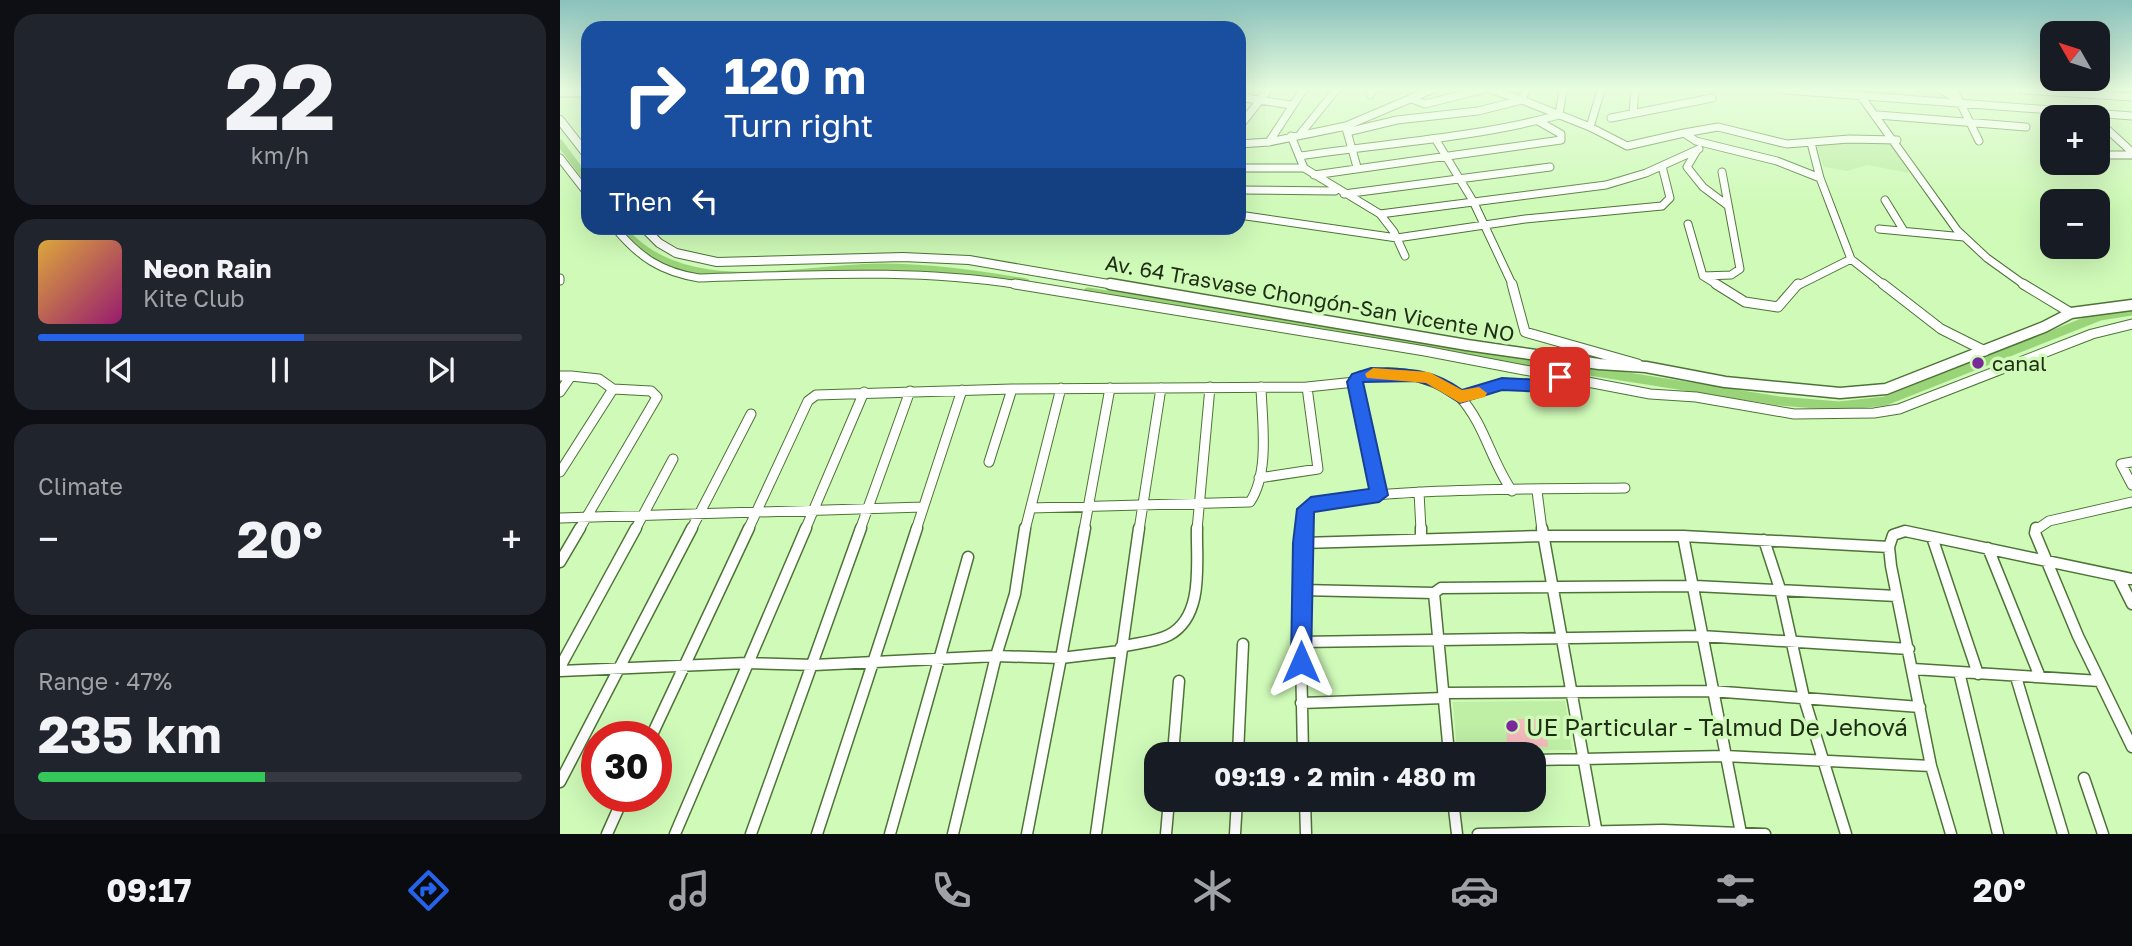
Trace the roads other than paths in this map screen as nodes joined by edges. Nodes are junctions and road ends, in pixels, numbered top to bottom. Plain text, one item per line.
1 (567, 129) edge
2 (1277, 129) edge
3 (1304, 129) edge
4 (1347, 129) joint
5 (1495, 129) edge
6 (1552, 129) edge
7 (1593, 129) edge
8 (1707, 129) edge
9 (1726, 129) edge
10 (1889, 129) edge
11 (1975, 129) edge
12 (2110, 132) edge
13 (1301, 133) junction
14 (1684, 133) junction
15 (1291, 136) junction
16 (1436, 140) junction
17 (1897, 140) junction
18 (1979, 141) dead end
19 (1269, 142) junction
20 (1811, 143) junction
21 (1246, 144) edge
22 (1697, 145) junction
23 (581, 147) edge
24 (1351, 147) junction
25 (2132, 153) edge
26 (2110, 154) edge
27 (1300, 156) junction
28 (1444, 157) junction
29 (560, 158) edge
30 (1662, 166) junction
31 (1357, 167) junction
32 (1550, 167) dead end
33 (1246, 168) edge
34 (1304, 168) junction
35 (1722, 172) dead end
36 (1314, 175) junction
37 (1456, 178) junction
38 (1820, 178) junction
39 (581, 185) edge
40 (1246, 190) edge
41 (1342, 192) junction
42 (1885, 200) dead end
43 (1473, 201) junction
44 (1727, 205) junction
45 (1380, 214) junction
46 (1246, 216) edge
47 (1688, 224) dead end
48 (1483, 227) junction
49 (1879, 229) dead end
50 (1904, 231) junction
51 (620, 235) edge
52 (651, 235) edge
53 (1964, 237) junction
54 (1397, 238) junction
55 (1405, 256) dead end
56 (1851, 259) junction
57 (1703, 276) junction
58 (2132, 305) edge
59 (2071, 313) junction
60 (2132, 324) edge
61 (1986, 351) junction
62 (1646, 367) junction
63 (560, 376) edge
64 (571, 376) junction
65 (1560, 377) junction
66 (1355, 382) junction
67 (1210, 387) junction
68 (1261, 387) junction
69 (1307, 387) junction
70 (1061, 388) junction
71 (1110, 388) junction
72 (1161, 388) junction
73 (613, 389) junction
74 (1012, 389) junction
75 (962, 390) junction
76 (910, 391) junction
77 (560, 392) edge
78 (864, 392) junction
79 (1460, 397) junction
80 (751, 414) dead end
81 (673, 459) dead end
82 (989, 462) dead end
83 (2132, 463) edge
84 (560, 472) edge
85 (1259, 478) junction
86 (2132, 485) edge
87 (1625, 488) dead end
88 (1512, 491) junction
89 (1537, 491) junction
90 (1419, 492) junction
91 (1379, 495) junction
92 (2132, 502) edge
93 (1197, 506) junction
94 (923, 507) junction
95 (1142, 507) junction
96 (1031, 508) junction
97 (1090, 508) junction
98 (868, 509) junction
99 (811, 510) junction
100 (756, 512) junction
101 (700, 516) junction
102 (642, 517) junction
103 (560, 518) edge
104 (587, 518) junction
105 (1542, 536) junction
106 (1684, 536) junction
107 (1932, 537) junction
108 (1421, 540) junction
109 (1764, 540) junction
110 (1302, 543) junction
111 (1889, 547) junction
112 (1988, 548) junction
113 (968, 557) dead end
114 (2044, 560) junction
115 (560, 562) edge
116 (2118, 576) junction
117 (2132, 579) edge
118 (1549, 585) junction
119 (1695, 586) junction
120 (1301, 590) junction
121 (1780, 590) junction
122 (1434, 593) junction
123 (1897, 596) junction
124 (2132, 604) edge
125 (1560, 636) junction
126 (1701, 636) junction
127 (1791, 639) junction
128 (1437, 640) junction
129 (1301, 642) junction
130 (1243, 644) dead end
131 (1120, 649) junction
132 (1909, 649) junction
133 (996, 656) junction
134 (1061, 658) junction
135 (937, 659) junction
136 (875, 662) junction
137 (747, 663) junction
138 (814, 665) junction
139 (683, 668) junction
140 (560, 669) edge
141 (620, 670) junction
142 (1913, 670) junction
143 (1959, 672) junction
144 (1979, 674) junction
145 (2017, 677) junction
146 (2040, 677) junction
147 (1178, 681) dead end
148 (2100, 681) junction
149 (1711, 691) junction
150 (1571, 693) junction
151 (1444, 696) junction
152 (1804, 698) junction
153 (1301, 702) junction
154 (1920, 706) junction
155 (658, 721) edge
156 (1173, 742) edge
157 (1239, 742) edge
158 (1303, 742) edge
159 (1448, 742) edge
160 (2132, 747) edge
161 (1724, 756) junction
162 (1584, 759) junction
163 (1823, 759) junction
164 (1546, 760) edge
165 (1931, 766) junction
166 (2084, 778) dead end
167 (560, 782) edge
168 (617, 812) edge
169 (1168, 812) edge
170 (1236, 812) edge
171 (1305, 812) edge
172 (1454, 812) edge
173 (1597, 832) edge
174 (1664, 832) edge
175 (1532, 833) edge
176 (1741, 833) edge
177 (607, 834) edge
178 (675, 834) edge
179 (751, 834) edge
180 (817, 834) edge
181 (890, 834) edge
182 (953, 834) edge
183 (1027, 834) edge
184 (1096, 834) edge
185 (1166, 834) edge
186 (1235, 834) edge
187 (1306, 834) edge
188 (1457, 834) edge
189 (1478, 834) edge
190 (1765, 834) edge
191 (1846, 834) edge
192 (1951, 834) edge
193 (1998, 834) edge
194 (2063, 834) edge
195 (2103, 834) edge

1 - 23 street
2 - 19 street
3 - 13 street
4 - 13 street
4 - 24 street
5 - 16 street
6 - 28 street
7 - 14 street
8 - 14 street
9 - 20 street
10 - 17 street
11 - 18 street
12 - 25 street
13 - 15 street
14 - 22 street
15 - 19 street
15 - 27 street
16 - 24 street
16 - 28 street
17 - 20 street
17 - 53 street
19 - 21 street
20 - 38 street
22 - 30 street
22 - 38 street
22 - 44 street
24 - 27 street
24 - 31 street
25 - 26 street
27 - 34 street
28 - 31 street
28 - 37 street
29 - 39 street
30 - 43 street
30 - 48 street
31 - 36 street
32 - 37 street
33 - 34 street
34 - 36 street
35 - 44 street
36 - 41 street
37 - 41 street
37 - 43 street
38 - 56 street
40 - 41 street
41 - 45 street
42 - 50 street
43 - 45 street
43 - 48 street
44 - 57 street
45 - 54 street
46 - 54 street
47 - 57 street
48 - 54 street
48 - 62 street
49 - 50 street
50 - 53 street
51 - 65 street
52 - 62 street, Av. 64 Trasvase Chongón-San Vicente NO
53 - 59 street
54 - 55 street
56 - 57 street
56 - 61 street
58 - 59 street, Av. 64 Trasvase Chongón-San Vicente NO
59 - 61 street, Av. 64 Trasvase Chongón-San Vicente NO
60 - 65 street
61 - 62 street, Av. 64 Trasvase Chongón-San Vicente NO
63 - 64 street
64 - 73 street
64 - 77 street
65 - 79 street
66 - 69 street
66 - 79 street
66 - 91 street
67 - 68 street
67 - 72 street
67 - 93 street
68 - 69 street
68 - 85 street
69 - 85 street
70 - 71 street
70 - 74 street
70 - 96 street
71 - 72 street
71 - 97 street
72 - 95 street
73 - 84 street
73 - 104 street
74 - 75 street
74 - 82 street
75 - 76 street
75 - 94 street
76 - 78 street
76 - 98 street
78 - 99 street
78 - 100 street
79 - 88 street
80 - 101 street
81 - 102 street
83 - 86 street
85 - 93 street
87 - 89 street
88 - 89 street
88 - 90 street
89 - 105 street
90 - 91 street
90 - 108 street
91 - 110 street
92 - 114 street
93 - 95 street
93 - 131 street
94 - 98 street
94 - 136 street
95 - 97 street
95 - 131 street
96 - 97 street
96 - 133 street
97 - 134 street
98 - 99 street
98 - 138 street
99 - 100 street
99 - 137 street
100 - 101 street
100 - 139 street
101 - 102 street
101 - 141 street
102 - 104 street
102 - 140 street
103 - 104 street
104 - 115 street
105 - 106 street
105 - 108 street
105 - 118 street
106 - 109 street
106 - 119 street
107 - 111 street
107 - 112 street
107 - 144 street
108 - 110 street
109 - 111 street
109 - 121 street
110 - 120 street
111 - 123 street
112 - 114 street
112 - 146 street
113 - 135 street
114 - 116 street
114 - 148 street
116 - 117 street
116 - 124 street
118 - 119 street
118 - 122 street
118 - 125 street
119 - 121 street
119 - 126 street
120 - 122 street
120 - 129 street
121 - 123 street
121 - 127 street
122 - 128 street
123 - 132 street
125 - 126 street
125 - 128 street
125 - 150 street
126 - 127 street
126 - 149 street
127 - 132 street
127 - 152 street
128 - 129 street
128 - 151 street
129 - 153 street
130 - 157 street
131 - 134 street
131 - 184 street
132 - 142 street
133 - 134 street
133 - 135 street
133 - 182 street
134 - 183 street
135 - 136 street
135 - 181 street
136 - 138 street
136 - 180 street
137 - 138 street
137 - 139 street
137 - 178 street
138 - 179 street
139 - 141 street
139 - 155 street
140 - 141 street
141 - 167 street
142 - 143 street
142 - 154 street
143 - 144 street
143 - 193 street
144 - 145 street
145 - 146 street
145 - 194 street
146 - 148 street
147 - 156 street
148 - 160 street
149 - 150 street
149 - 152 street
149 - 161 street
150 - 151 street
150 - 162 street
151 - 153 street
151 - 159 street
152 - 154 street
152 - 163 street
153 - 158 street
154 - 165 street
161 - 162 street
161 - 163 street
161 - 176 street
162 - 164 street
162 - 173 street
163 - 165 street
163 - 191 street
165 - 192 street
166 - 195 street
168 - 177 street
169 - 185 street
170 - 186 street
171 - 187 street
172 - 188 street
173 - 174 street
173 - 175 street
174 - 176 street
175 - 189 street
176 - 190 street

